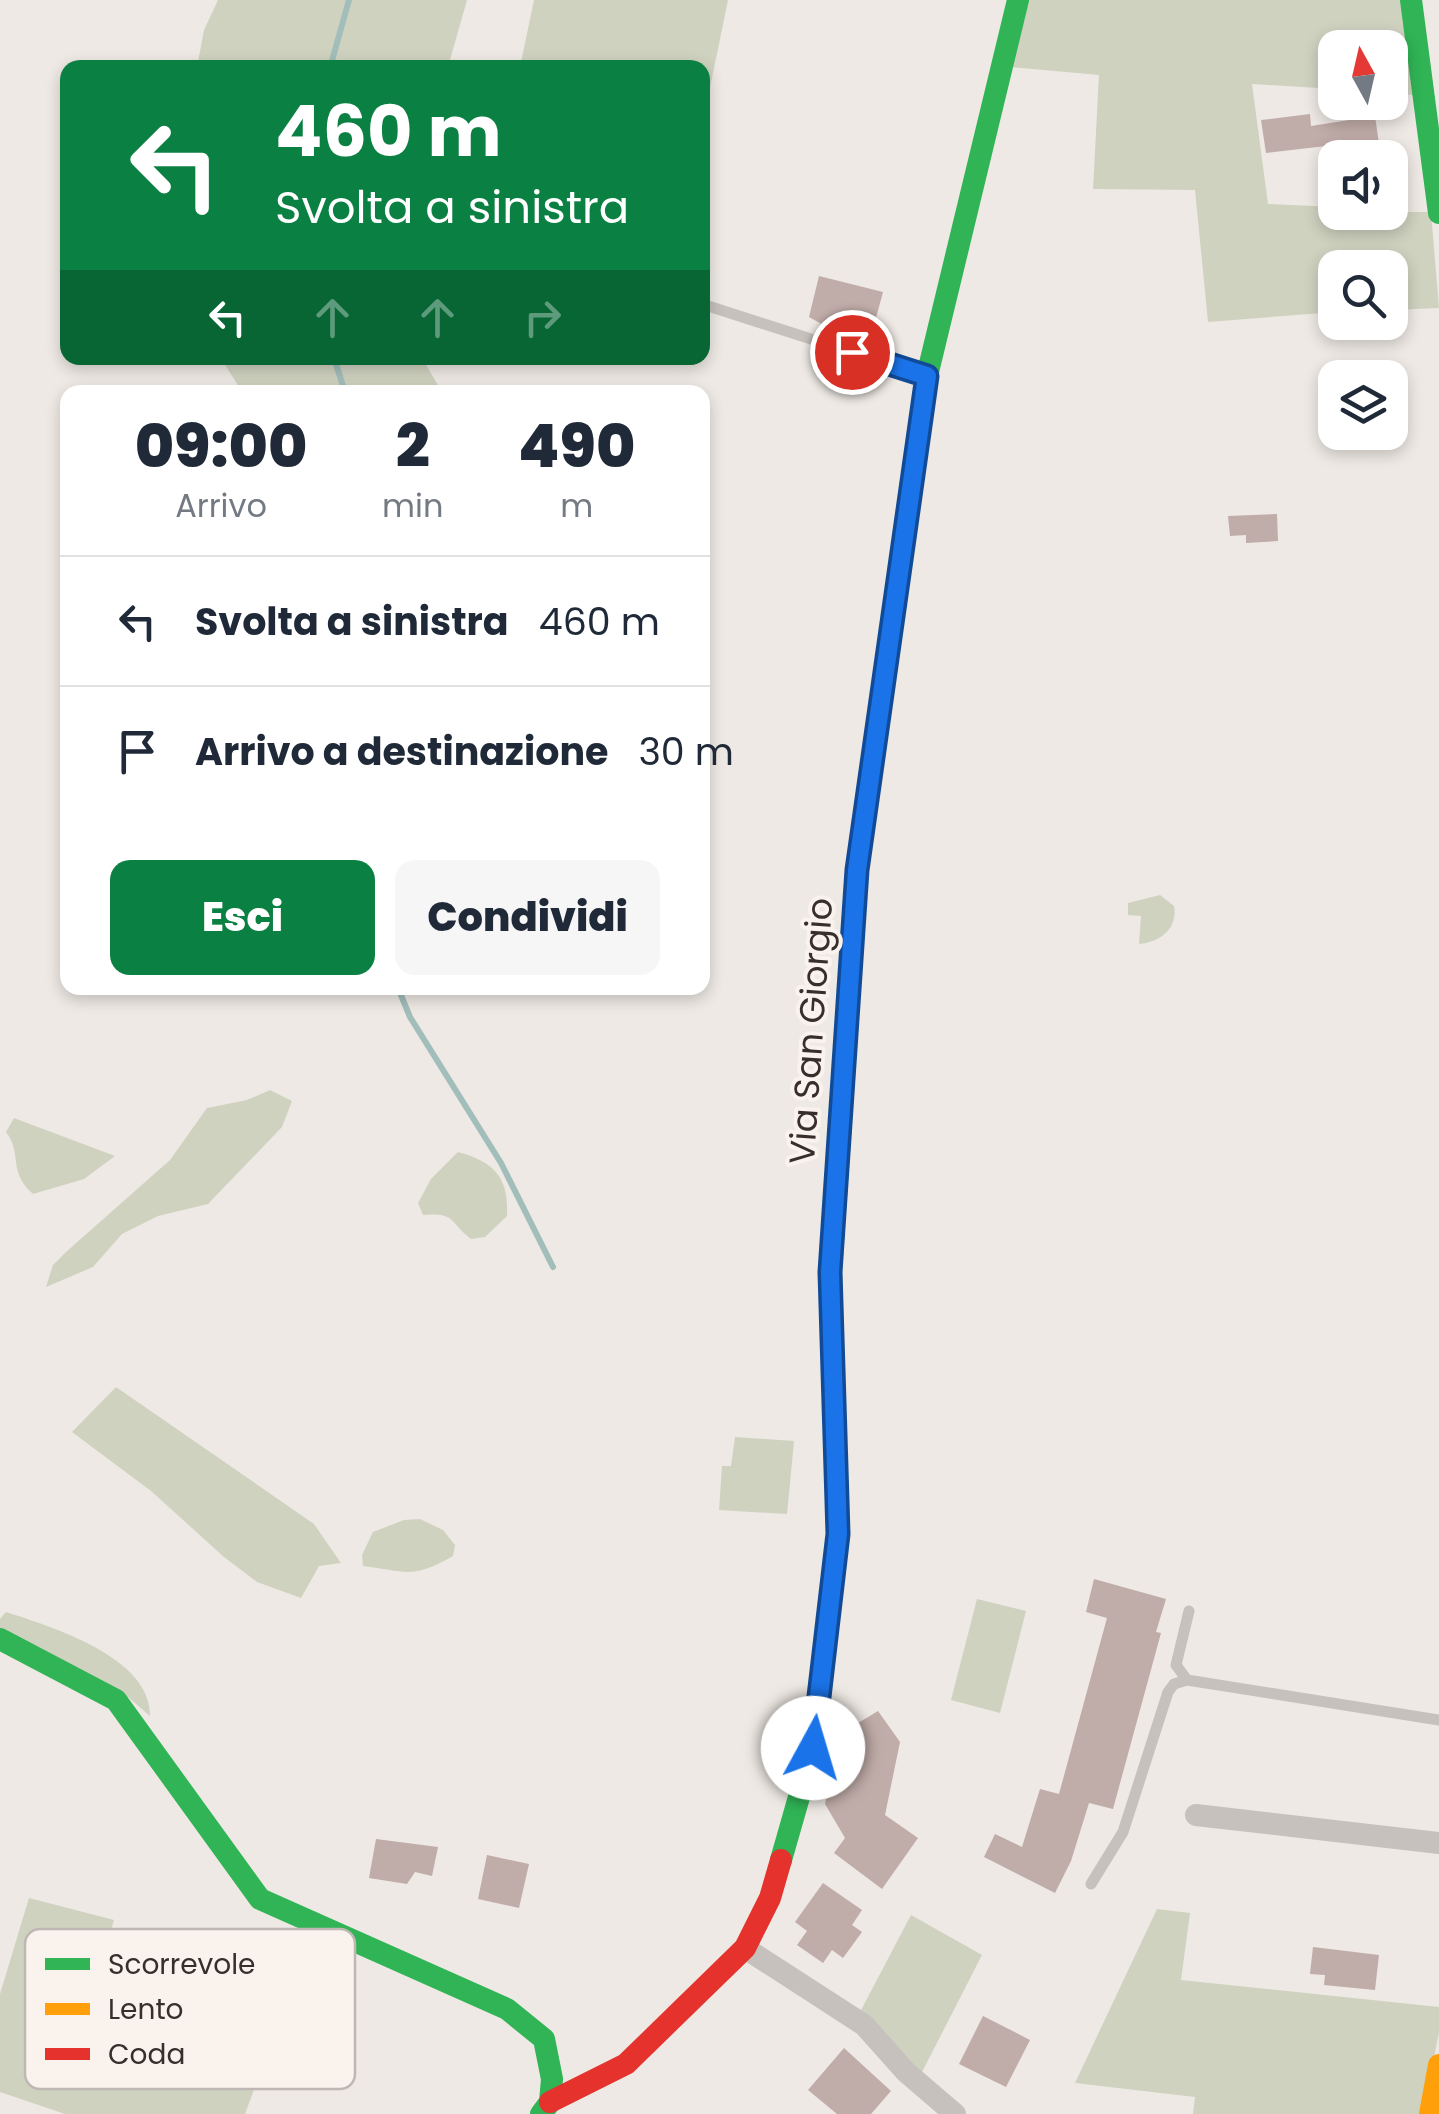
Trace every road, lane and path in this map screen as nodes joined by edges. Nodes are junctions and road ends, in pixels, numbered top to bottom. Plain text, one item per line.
1 (1018, 0) edge
2 (1411, 0) edge
3 (1434, 140) edge
4 (1439, 213) edge
5 (710, 307) edge
6 (927, 376) junction
7 (1189, 1611) dead end
8 (0, 1639) edge
9 (1186, 1680) junction
10 (1439, 1720) edge
11 (1196, 1815) dead end
12 (1439, 1843) edge
13 (1091, 1884) dead end
14 (327, 1929) edge
15 (355, 1942) edge
16 (744, 1948) junction
17 (1439, 2065) edge
18 (546, 2108) edge
19 (954, 2114) edge
20 (1430, 2114) edge

1 - 6 street, Via San Giorgio
2 - 3 street
3 - 4 street
5 - 6 lane
6 - 16 street, Via San Giorgio
7 - 9 lane
8 - 14 street
9 - 10 lane
9 - 13 lane
11 - 12 street
15 - 18 street
16 - 18 street, Via San Giorgio
16 - 19 street
17 - 20 street

